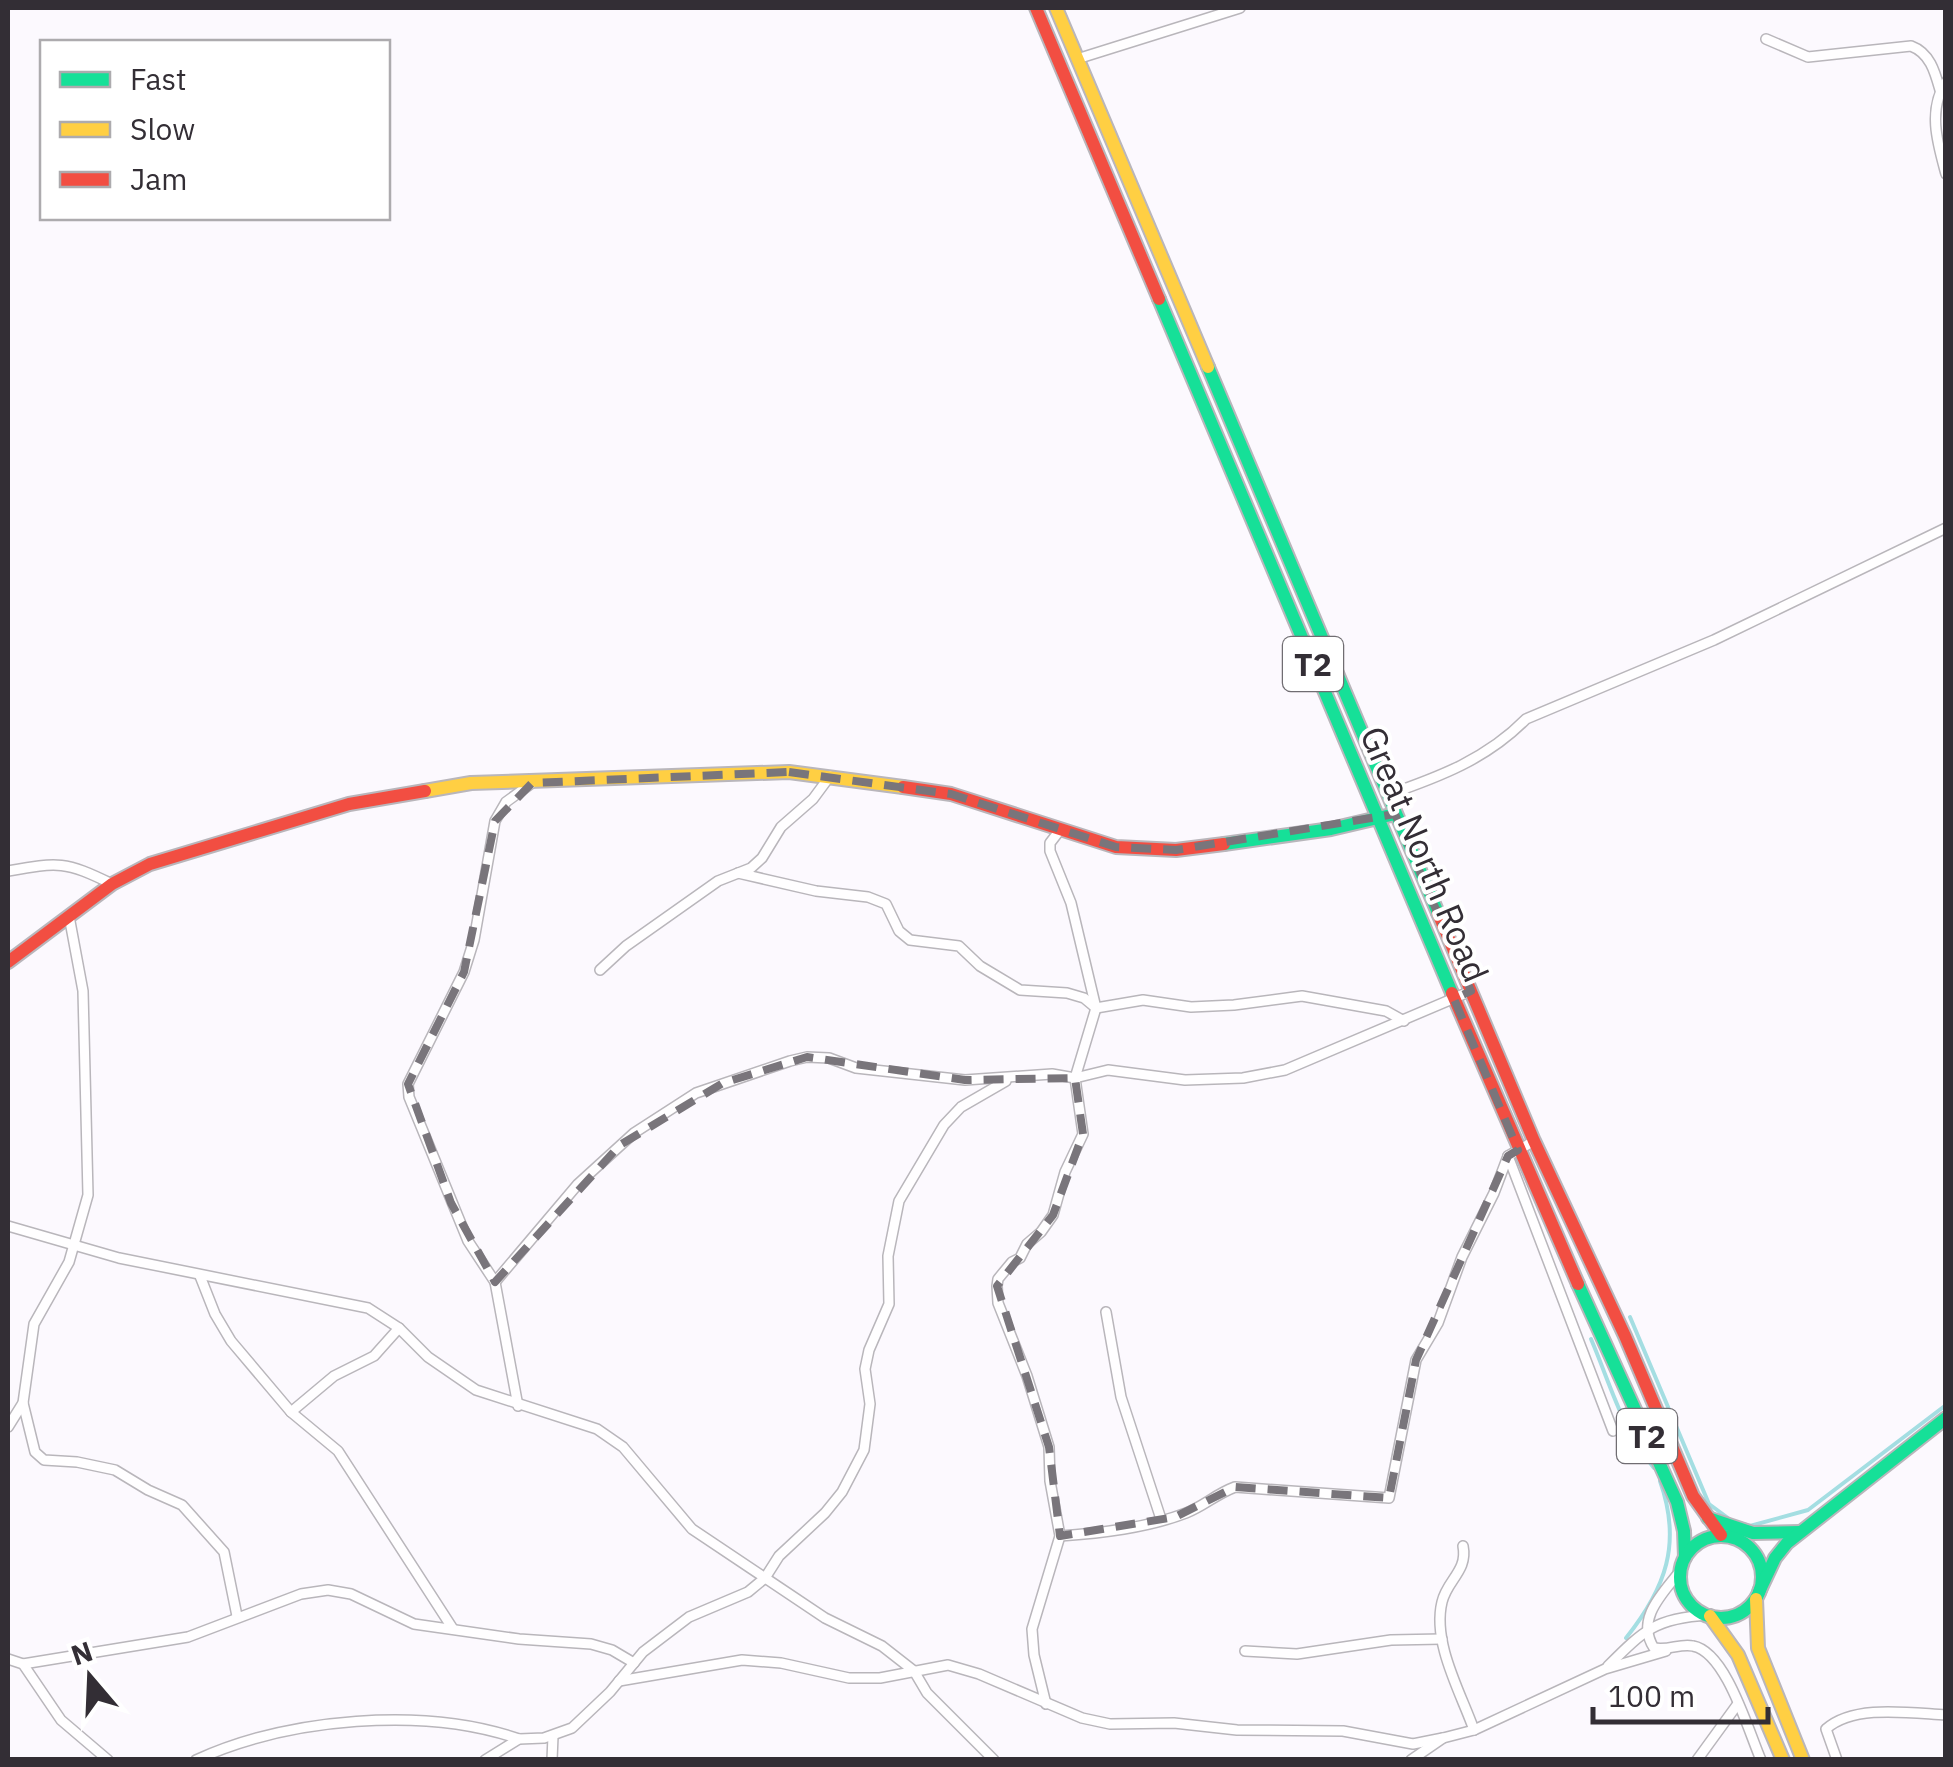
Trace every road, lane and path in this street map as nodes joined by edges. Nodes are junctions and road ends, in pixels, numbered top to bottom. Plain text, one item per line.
1 (1036, 8) edge
2 (1056, 8) edge
3 (1240, 8) edge
4 (1766, 39) dead end
5 (1077, 58) junction
6 (1943, 86) edge
7 (1942, 153) edge
8 (1946, 174) edge
9 (1946, 528) edge
10 (830, 776) junction
11 (532, 783) junction
12 (1388, 795) junction
13 (1395, 814) junction
14 (1377, 818) junction
15 (1060, 830) junction
16 (8, 872) edge
17 (738, 873) junction
18 (112, 884) junction
19 (70, 916) junction
20 (8, 962) edge
21 (600, 970) dead end
22 (1471, 991) junction
23 (1454, 999) junction
24 (1096, 1008) junction
25 (1404, 1021) junction
26 (1075, 1078) junction
27 (1008, 1079) junction
28 (1534, 1140) junction
29 (1513, 1153) junction
30 (8, 1226) edge
31 (74, 1246) junction
32 (200, 1276) junction
33 (495, 1282) junction
34 (1106, 1312) dead end
35 (399, 1328) junction
36 (23, 1403) junction
37 (518, 1406) junction
38 (291, 1412) junction
39 (1946, 1418) edge
40 (8, 1427) edge
41 (1613, 1431) dead end
42 (1706, 1517) junction
43 (1161, 1519) junction
44 (1802, 1532) junction
45 (1753, 1534) junction
46 (1060, 1536) junction
47 (1724, 1536) junction
48 (1464, 1546) dead end
49 (1683, 1564) junction
50 (765, 1578) junction
51 (1758, 1596) junction
52 (238, 1616) junction
53 (1709, 1616) junction
54 (453, 1629) junction
55 (1646, 1630) junction
56 (1442, 1639) junction
57 (1245, 1651) dead end
58 (1666, 1651) junction
59 (8, 1658) edge
60 (634, 1663) junction
61 (23, 1664) junction
62 (1605, 1669) junction
63 (914, 1671) junction
64 (618, 1681) junction
65 (1046, 1704) junction
66 (1737, 1704) junction
67 (1946, 1715) edge
68 (1474, 1730) junction
69 (553, 1736) junction
70 (1442, 1738) junction
71 (520, 1740) junction
72 (981, 1748) junction
73 (108, 1760) edge
74 (196, 1760) edge
75 (485, 1760) edge
76 (552, 1760) edge
77 (978, 1760) edge
78 (994, 1760) edge
79 (1411, 1760) edge
80 (1697, 1760) edge
81 (1761, 1760) edge
82 (1782, 1760) edge
83 (1803, 1760) edge
84 (1837, 1760) edge

1 - 14 main road, Great North Road / T2
2 - 5 main road, Great North Road / T2
3 - 5 street
4 - 6 street
5 - 12 main road, Great North Road / T2
6 - 7 street
7 - 8 street
9 - 12 street
10 - 11 main road
10 - 15 main road
10 - 17 street
11 - 18 main road
11 - 33 street
12 - 13 main road, Great North Road / T2
13 - 14 main road
13 - 22 main road, Great North Road / T2
14 - 15 main road
14 - 23 main road, Great North Road / T2
15 - 24 street
16 - 18 street
17 - 21 street
17 - 24 street
18 - 19 main road
19 - 20 main road
19 - 31 street
22 - 23 street
22 - 28 main road, Great North Road / T2
23 - 25 street
23 - 29 main road, Great North Road / T2
24 - 25 street
24 - 26 street
25 - 26 street
26 - 27 street
26 - 46 street
27 - 33 street
27 - 50 street
28 - 29 street
28 - 42 main road, Great North Road / T2
29 - 41 street
29 - 43 street
29 - 49 main road, Great North Road / T2
30 - 31 street
31 - 32 street
31 - 36 street
32 - 35 street
32 - 38 street
33 - 37 street
34 - 43 street
35 - 37 street
35 - 38 street
36 - 40 street
36 - 52 street
37 - 50 street
38 - 54 street
39 - 44 main road
42 - 45 main road
42 - 47 main road, Great North Road / T2
43 - 46 street
44 - 45 main road
44 - 51 main road
45 - 47 main road
46 - 65 street
47 - 49 main road
47 - 51 main road
48 - 56 street
49 - 53 main road
49 - 55 street
50 - 60 street
50 - 63 street
51 - 53 main road
51 - 83 main road
52 - 54 street
52 - 61 street
53 - 55 street
53 - 82 main road
54 - 60 street
55 - 58 street
55 - 62 street
56 - 57 street
56 - 68 street
58 - 62 street
58 - 66 street
59 - 61 street
60 - 64 street
61 - 73 street
62 - 68 street
63 - 64 street
63 - 65 street
63 - 72 street
64 - 69 street
65 - 70 street
66 - 80 street
66 - 81 street
67 - 84 street
68 - 70 street
69 - 71 street
69 - 76 street
70 - 79 street
71 - 74 street
71 - 75 street
72 - 77 street
72 - 78 street

